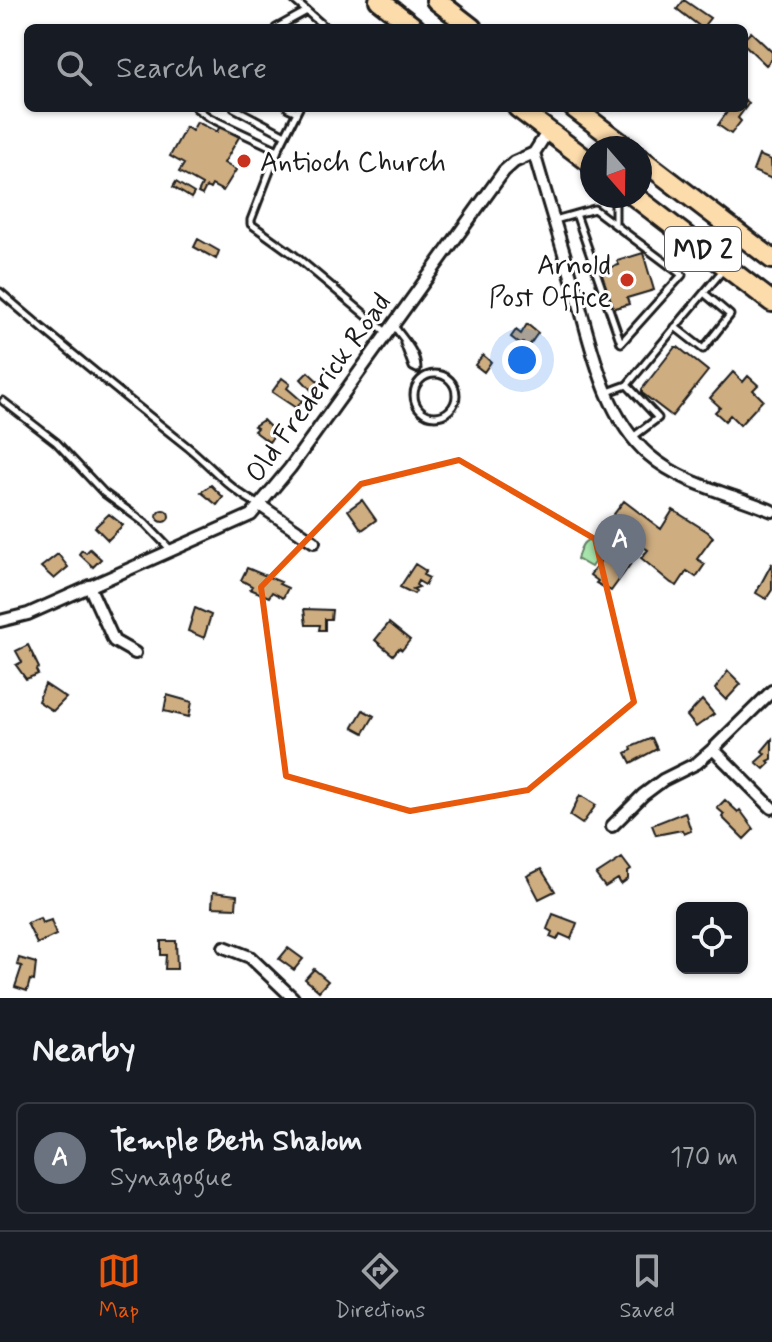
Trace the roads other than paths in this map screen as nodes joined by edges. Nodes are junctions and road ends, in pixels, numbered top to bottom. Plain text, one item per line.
1 (294, 0) edge
2 (379, 0) edge
3 (436, 0) edge
4 (305, 12) junction
5 (283, 24) edge
6 (321, 24) edge
7 (410, 24) edge
8 (467, 24) edge
9 (202, 112) edge
10 (242, 112) edge
11 (297, 112) edge
12 (523, 112) edge
13 (579, 112) edge
14 (548, 131) junction
15 (285, 135) junction
16 (611, 136) edge
17 (278, 150) junction
18 (534, 153) junction
19 (580, 155) edge
20 (652, 167) edge
21 (615, 208) edge
22 (650, 208) edge
23 (576, 214) junction
24 (554, 221) junction
25 (615, 224) junction
26 (772, 259) edge
27 (726, 267) junction
28 (0, 292) edge
29 (704, 293) junction
30 (772, 302) edge
31 (675, 327) junction
32 (389, 328) junction
33 (422, 378) junction
34 (627, 385) junction
35 (608, 392) junction
36 (3, 401) dead end
37 (633, 438) junction
38 (261, 506) junction
39 (772, 511) edge
40 (314, 542) dead end
41 (171, 550) junction
42 (89, 586) junction
43 (0, 621) edge
44 (135, 653) dead end
45 (772, 691) edge
46 (713, 749) junction
47 (772, 808) edge
48 (612, 826) dead end
49 (224, 947) dead end
50 (293, 998) edge

1 - 4 lane
2 - 7 highway
3 - 8 highway
4 - 5 lane
4 - 6 lane
9 - 17 lane
10 - 15 lane
11 - 15 lane
12 - 14 highway
13 - 16 highway
14 - 18 street
14 - 19 highway
15 - 17 lane
17 - 32 lane
18 - 24 street
18 - 32 street, Old Frederick Road
20 - 26 highway, MD 2
21 - 25 lane
22 - 27 highway, MD 2
23 - 24 lane
23 - 25 lane
23 - 25 lane
24 - 35 street
27 - 29 lane
27 - 30 highway, MD 2
28 - 38 lane
29 - 31 lane
29 - 31 lane
31 - 34 lane
32 - 33 lane
32 - 38 street, Old Frederick Road
33 - 33 lane
34 - 35 lane
34 - 37 lane
35 - 37 street
36 - 41 lane
37 - 39 street
38 - 40 street
38 - 41 street, Old Frederick Road
41 - 42 street, Old Frederick Road
42 - 43 street, Old Frederick Road
42 - 44 street
45 - 46 street
46 - 47 street
46 - 48 street
49 - 50 street

